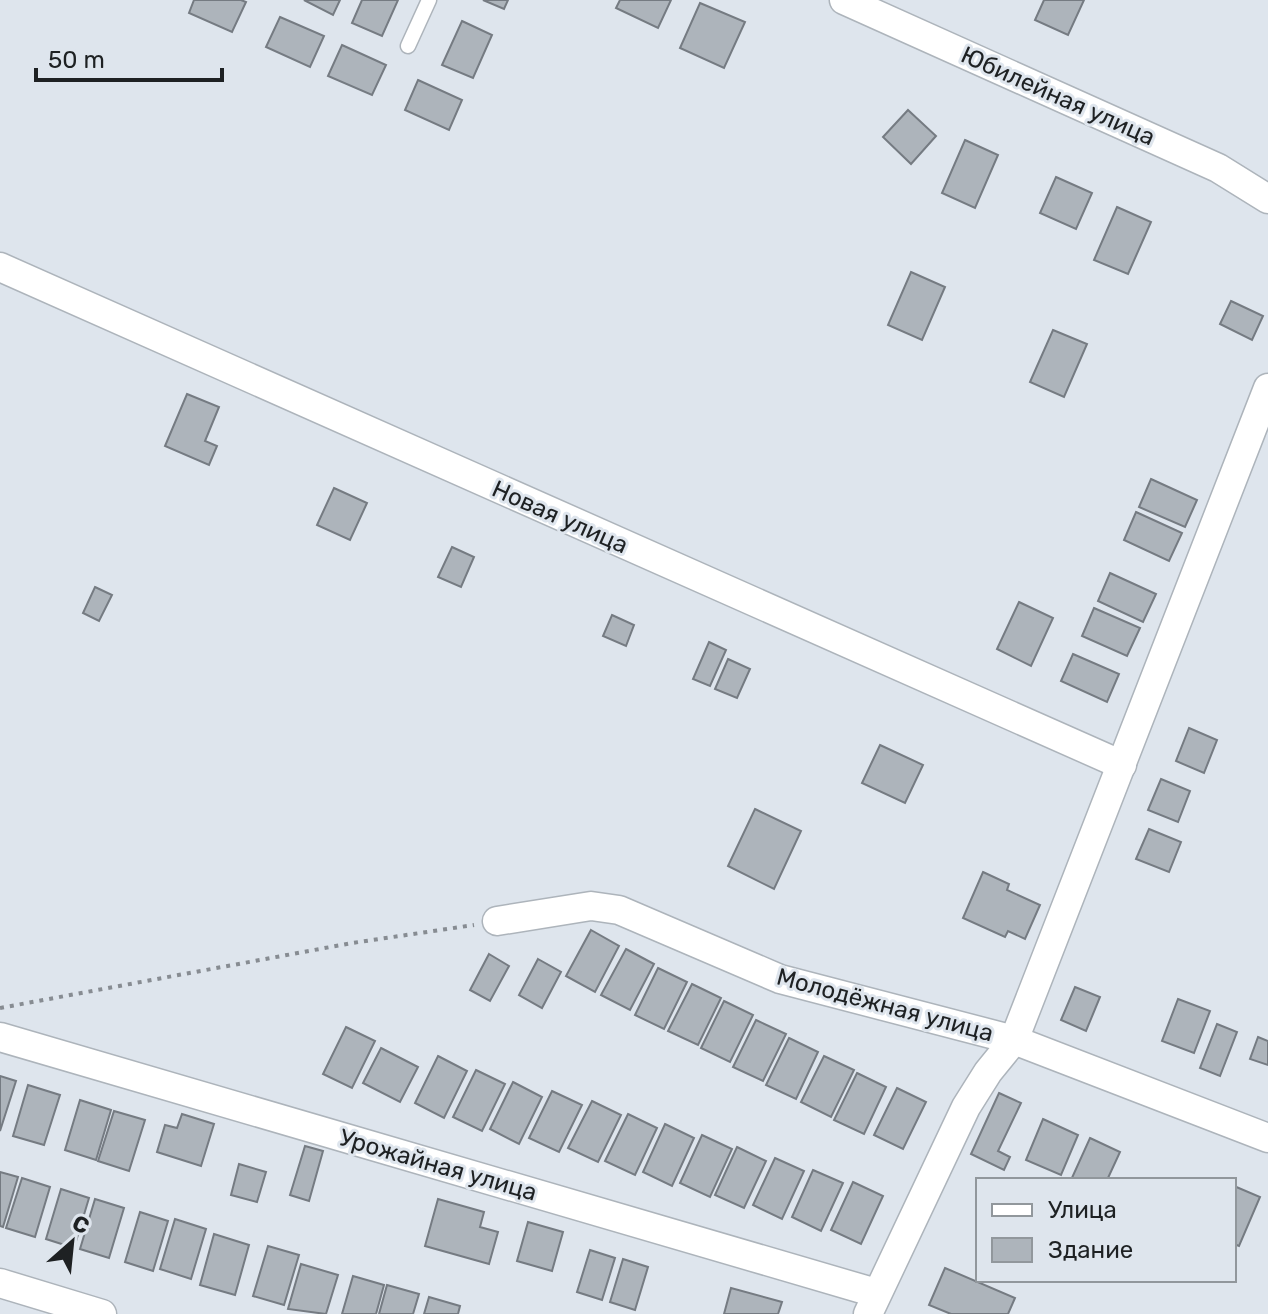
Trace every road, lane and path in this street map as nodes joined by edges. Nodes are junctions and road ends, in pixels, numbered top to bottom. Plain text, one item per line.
1 (429, 0) edge
2 (844, 0) edge
3 (408, 46) dead end
4 (1268, 199) edge
5 (0, 267) edge
6 (1268, 388) edge
7 (1122, 765) junction
8 (497, 921) joint
9 (0, 1008) edge
10 (0, 1037) edge
11 (1014, 1040) junction
12 (1268, 1138) edge
13 (0, 1283) edge
14 (872, 1303) edge
15 (102, 1314) edge

1 - 3 lane
2 - 4 street, Юбилейная улица
5 - 7 street, Новая улица
6 - 7 street
7 - 11 street
8 - 9 path
8 - 11 street, Молодёжная улица
10 - 14 street, Урожайная улица
11 - 12 street, Молодёжная улица
11 - 14 street
13 - 15 street

